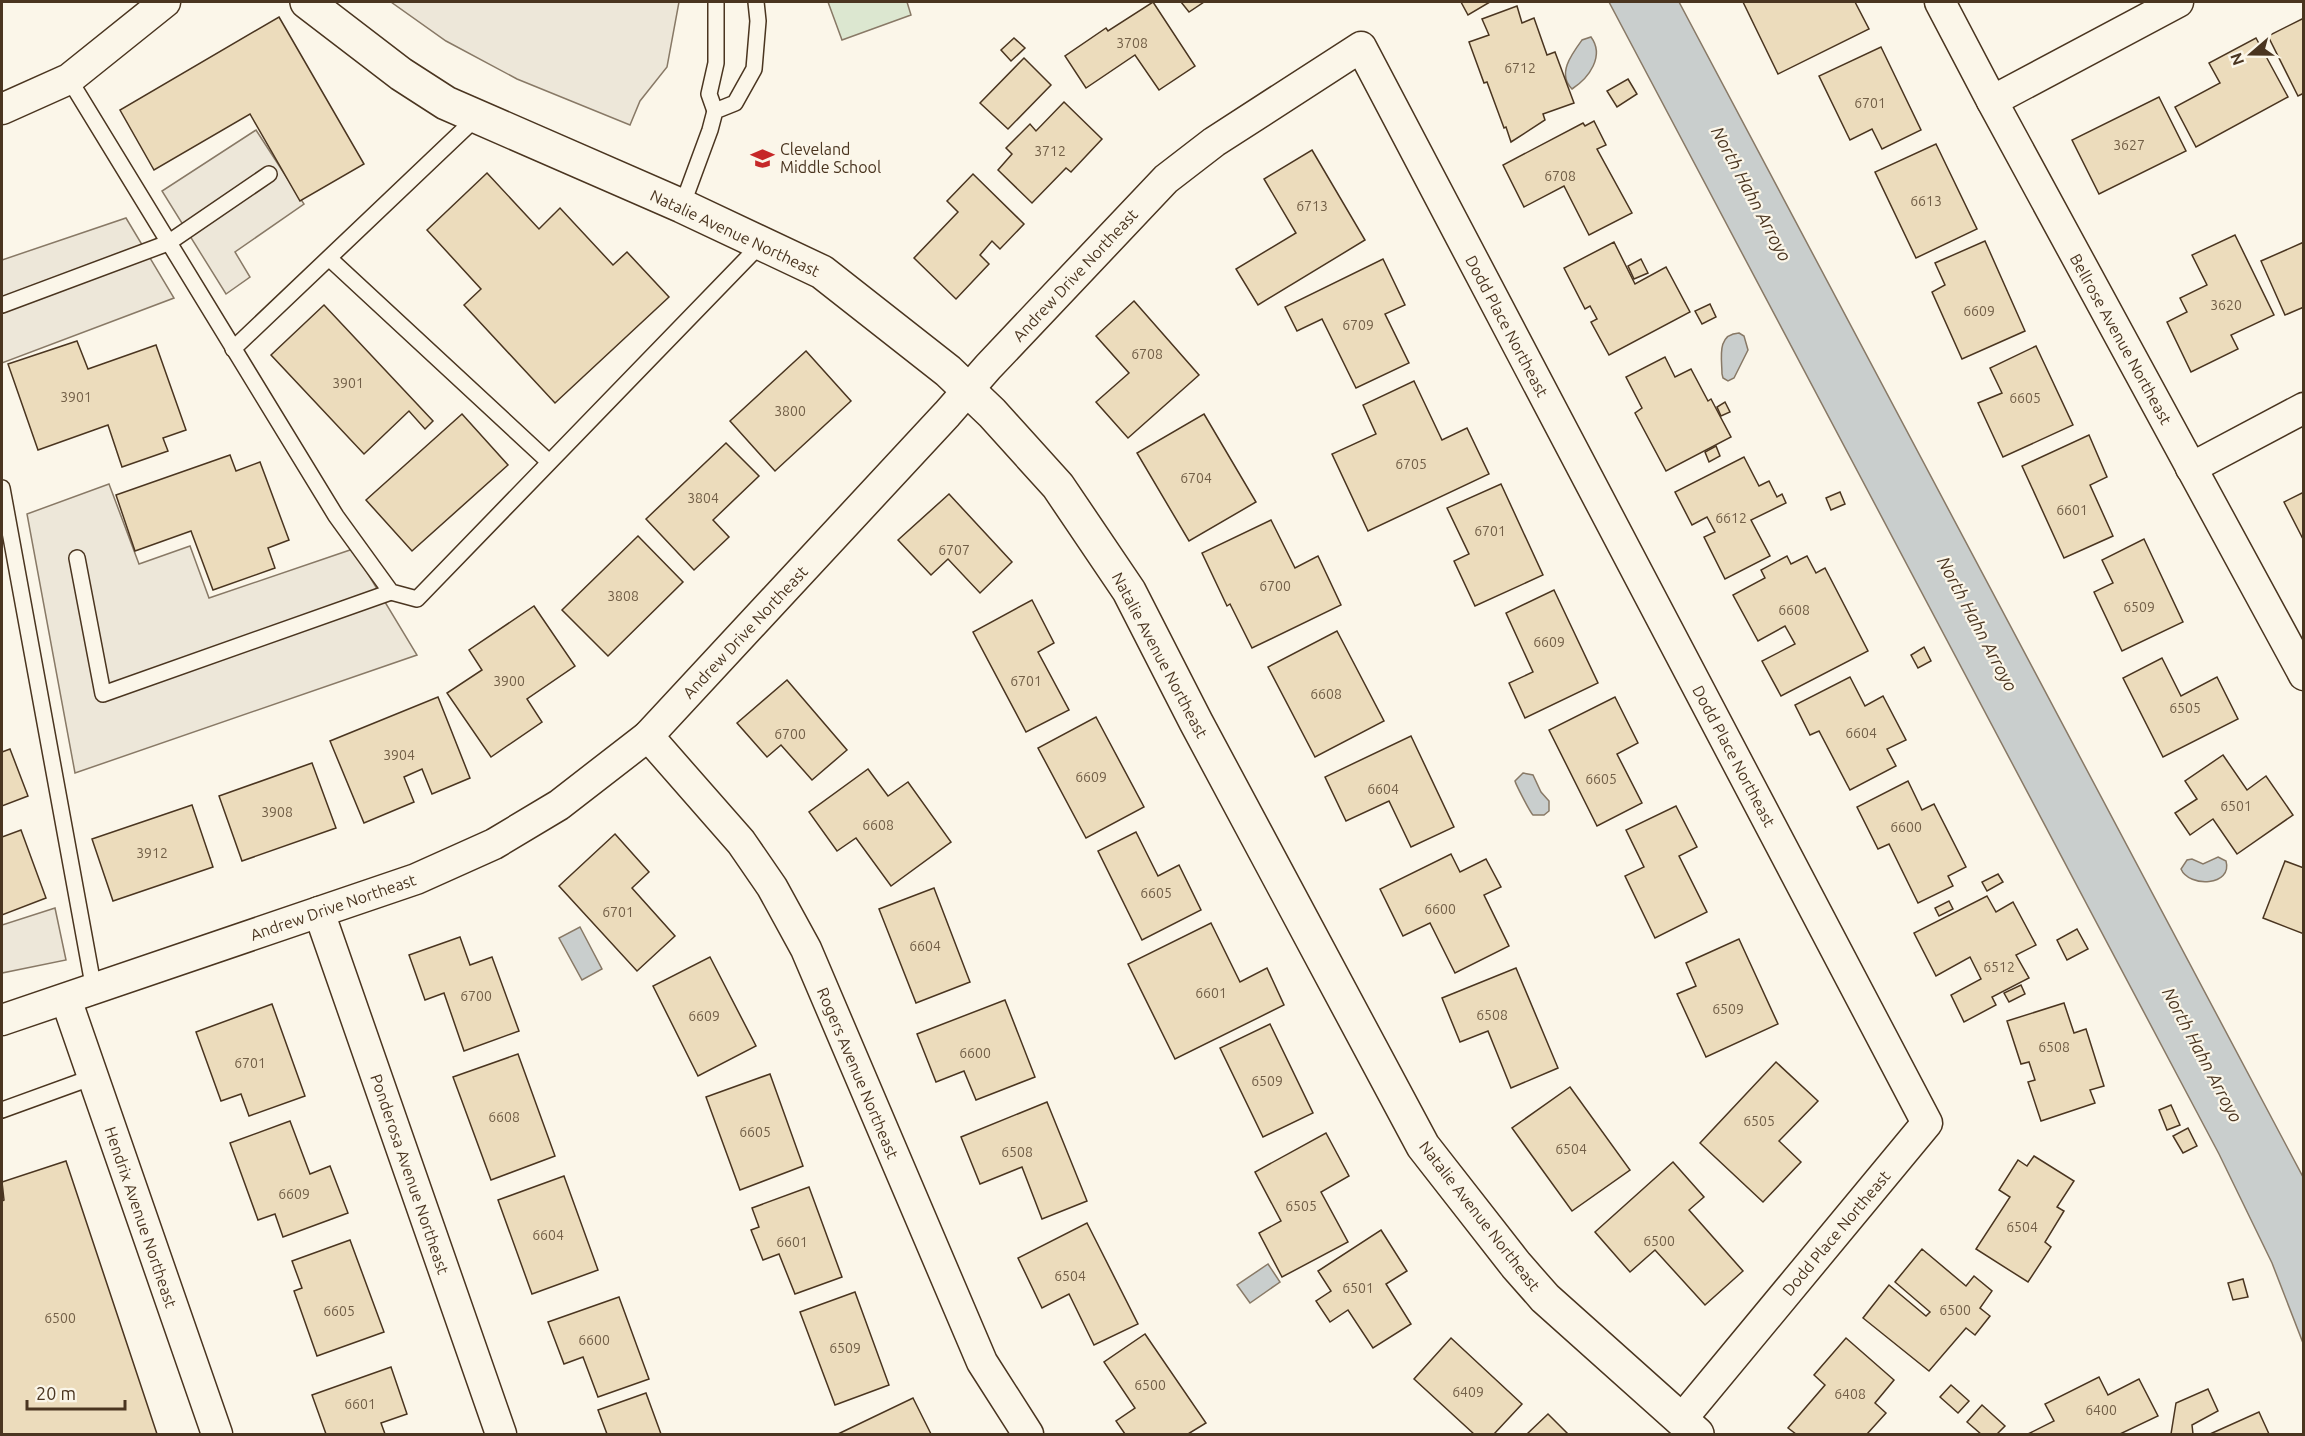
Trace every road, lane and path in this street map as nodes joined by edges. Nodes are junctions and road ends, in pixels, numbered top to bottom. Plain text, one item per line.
1 (165, 2) edge
2 (308, 2) edge
3 (716, 2) edge
4 (756, 2) edge
5 (1940, 2) edge
6 (2178, 2) edge
7 (1361, 47) joint
8 (69, 79) junction
9 (1992, 101) junction
10 (2, 109) edge
11 (715, 111) junction
12 (477, 117) junction
13 (269, 174) dead end
14 (682, 206) junction
15 (168, 243) junction
16 (762, 244) junction
17 (330, 259) junction
18 (2, 305) edge
19 (233, 349) junction
20 (969, 390) junction
21 (2304, 408) edge
22 (549, 462) junction
23 (2191, 468) junction
24 (2, 488) edge
25 (77, 558) dead end
26 (391, 592) junction
27 (2304, 675) edge
28 (648, 736) junction
29 (319, 912) junction
30 (94, 990) junction
31 (66, 999) junction
32 (2, 1020) edge
33 (93, 1077) junction
34 (2, 1110) edge
35 (1689, 1427) edge
36 (217, 1434) edge
37 (501, 1434) edge
38 (1028, 1434) edge

1 - 8 street
2 - 12 street, Natalie Avenue Northeast
3 - 11 lane
4 - 11 lane
5 - 9 street, Bellrose Avenue Northeast
6 - 9 street
7 - 20 street, Andrew Drive Northeast
7 - 35 street, Dodd Place Northeast
8 - 10 street
8 - 15 lane
9 - 23 street, Bellrose Avenue Northeast
11 - 14 lane
12 - 14 street, Natalie Avenue Northeast
12 - 17 lane
13 - 15 lane
14 - 16 street, Natalie Avenue Northeast
15 - 18 lane
15 - 19 lane
16 - 20 street, Natalie Avenue Northeast
16 - 22 lane
17 - 19 lane
17 - 22 lane
19 - 26 lane
20 - 28 street, Andrew Drive Northeast
20 - 35 street, Natalie Avenue Northeast
21 - 23 street
22 - 26 lane
23 - 27 street, Bellrose Avenue Northeast
24 - 30 lane
25 - 26 lane
28 - 29 street, Andrew Drive Northeast
28 - 38 street, Rogers Avenue Northeast
29 - 30 street, Andrew Drive Northeast
29 - 37 street, Ponderosa Avenue Northeast
30 - 31 street, Andrew Drive Northeast
31 - 32 street, Andrew Drive Northeast
31 - 33 street, Hendrix Avenue Northeast
33 - 34 lane
33 - 36 street, Hendrix Avenue Northeast

